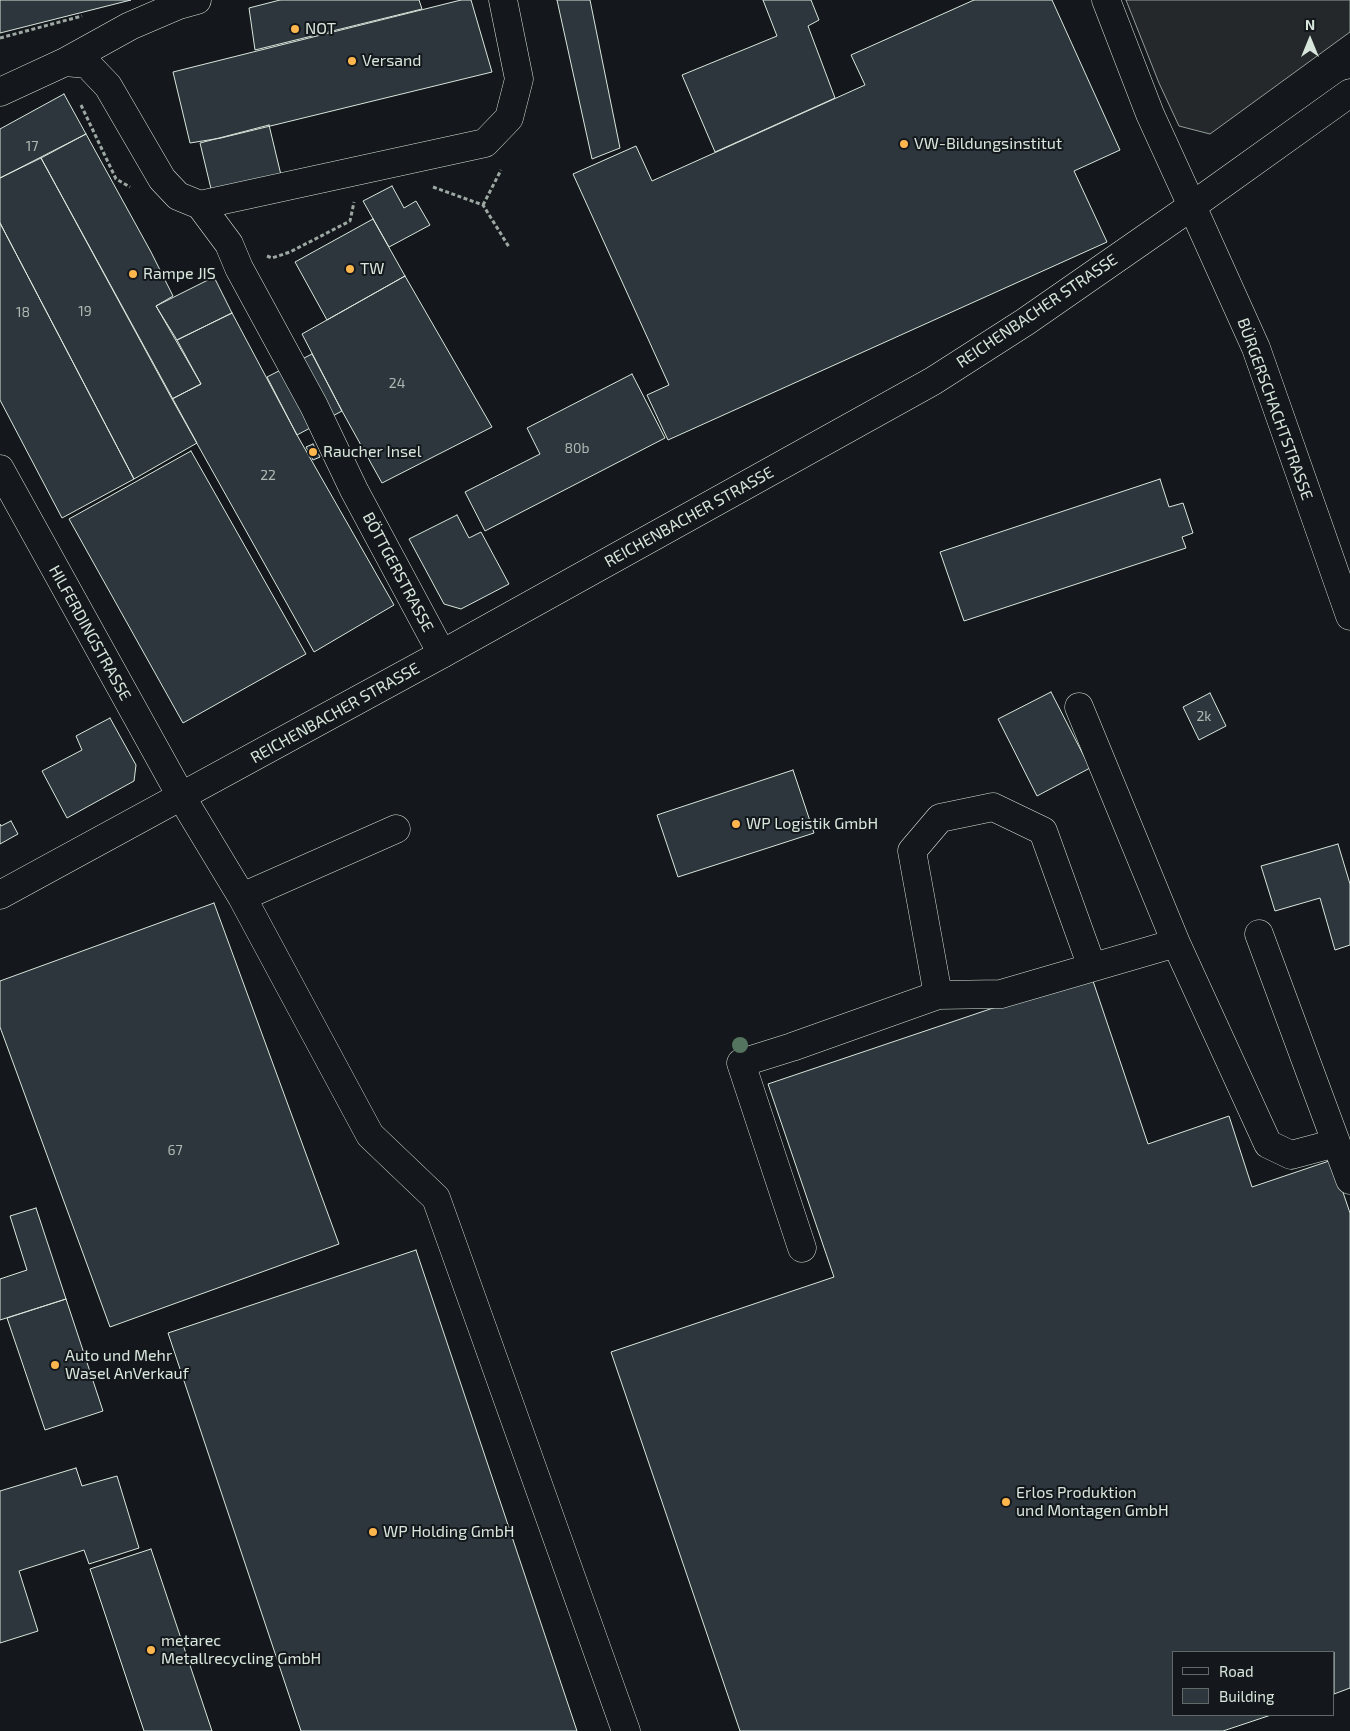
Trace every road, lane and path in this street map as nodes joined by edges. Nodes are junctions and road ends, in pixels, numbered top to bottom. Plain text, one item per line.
1 (197, 0) edge
2 (503, 0) edge
3 (1106, 0) edge
4 (90, 14) dead end
5 (0, 38) edge
6 (65, 62) junction
7 (0, 92) edge
8 (1350, 92) edge
9 (200, 205) junction
10 (1192, 206) junction
11 (0, 469) edge
12 (1350, 616) edge
13 (442, 654) junction
14 (1079, 707) dead end
15 (181, 796) junction
16 (396, 829) dead end
17 (0, 896) edge
18 (242, 897) junction
19 (1259, 934) dead end
20 (1176, 943) junction
21 (1092, 967) junction
22 (938, 995) junction
23 (1336, 1143) junction
24 (1350, 1180) edge
25 (802, 1248) dead end
26 (626, 1731) edge

1 - 6 main road
2 - 9 main road
3 - 10 main road, BÜRGERSCHACHTSTRASSE
4 - 5 path
6 - 7 main road
6 - 9 main road
8 - 10 main road, REICHENBACHER STRASSE
9 - 13 main road, BÖTTGERSTRASSE
10 - 12 main road, BÜRGERSCHACHTSTRASSE
10 - 13 main road, REICHENBACHER STRASSE
11 - 15 main road, HILFERDINGSTRASSE
13 - 15 main road, REICHENBACHER STRASSE
14 - 20 main road
15 - 17 main road, REICHENBACHER STRASSE
15 - 18 main road, HILFERDINGSTRASSE
16 - 18 main road
18 - 26 main road, HILFERDINGSTRASSE
19 - 23 main road
20 - 21 main road
20 - 23 main road
21 - 22 main road
21 - 22 main road
22 - 25 main road
23 - 24 main road

